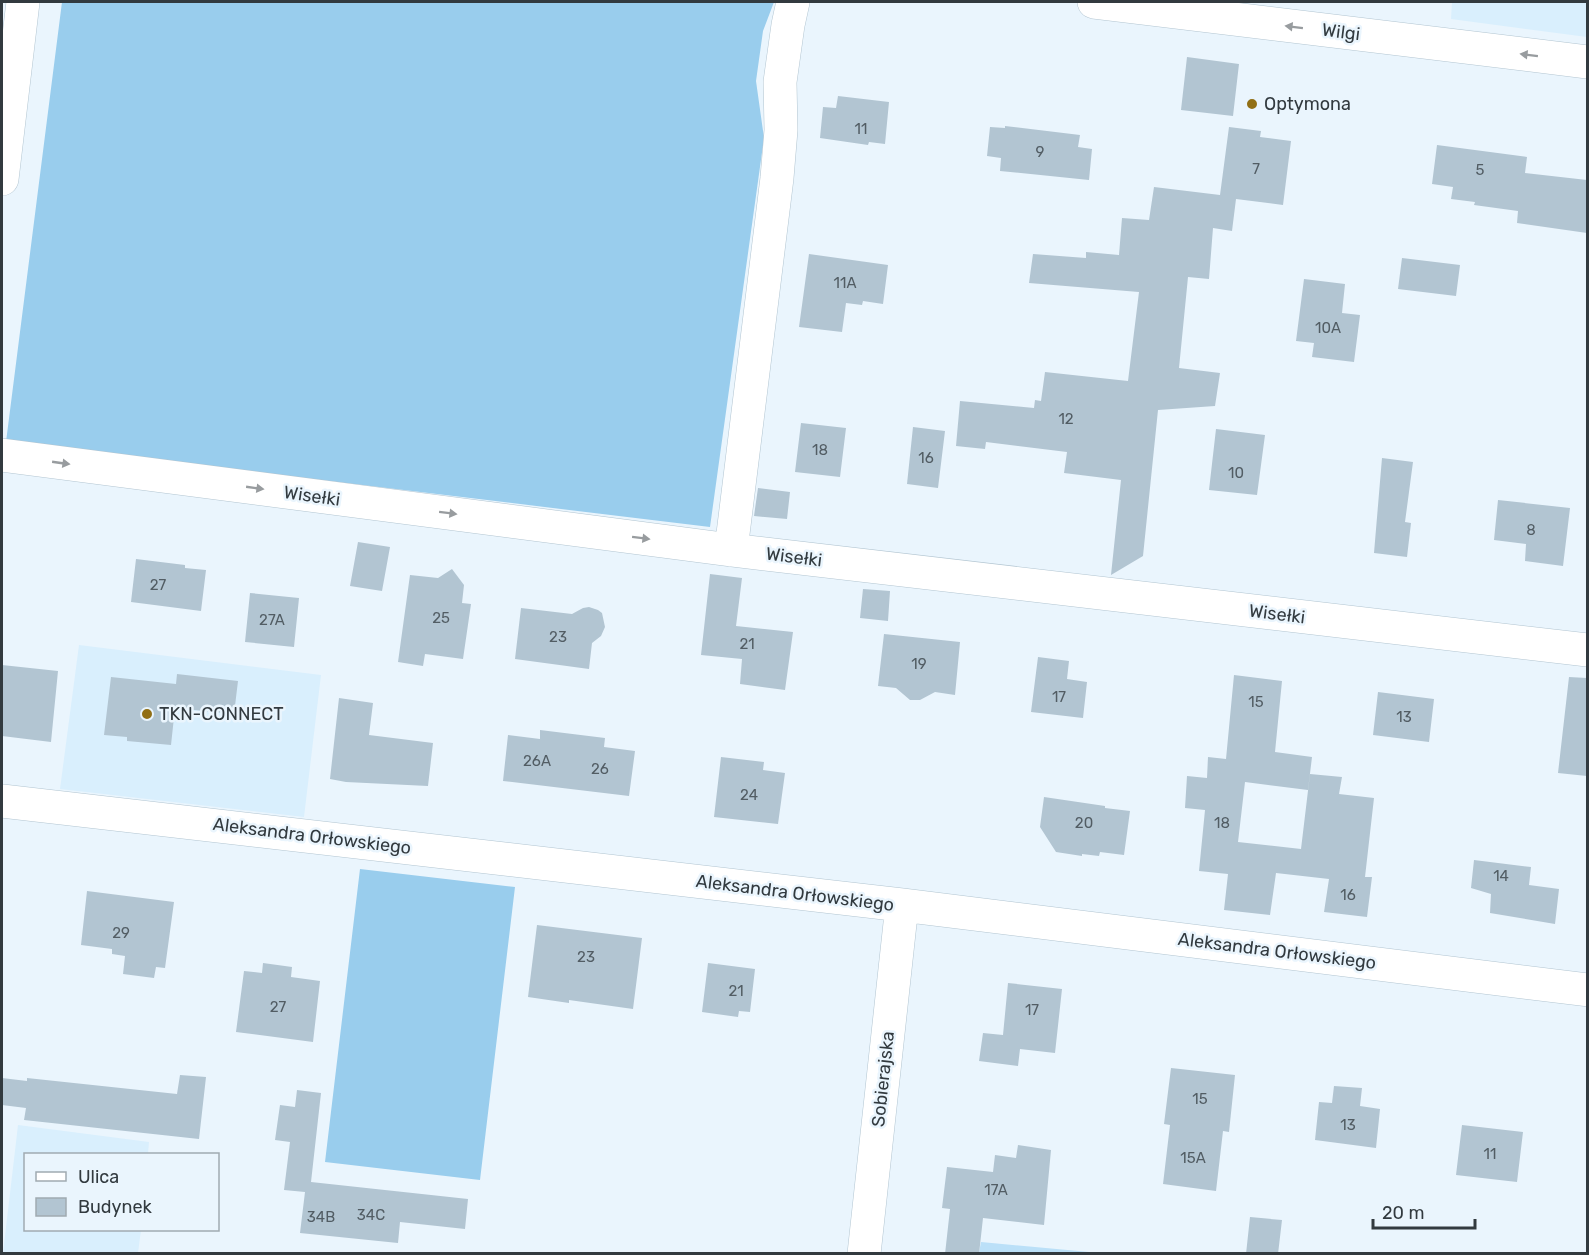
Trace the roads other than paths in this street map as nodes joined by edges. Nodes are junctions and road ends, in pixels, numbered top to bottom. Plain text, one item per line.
1 (23, 2) edge
2 (793, 2) edge
3 (1094, 2) edge
4 (1587, 62) edge
5 (2, 179) edge
6 (2, 455) edge
7 (730, 550) junction
8 (1587, 650) edge
9 (2, 801) edge
10 (902, 905) junction
11 (1587, 990) edge
12 (864, 1254) edge

1 - 5 street
2 - 7 street
4 -> 3 street, Wilgi
6 -> 7 street, Wisełki
7 - 8 street, Wisełki
9 - 10 street, Aleksandra Orłowskiego
10 - 11 street, Aleksandra Orłowskiego
10 - 12 street, Sobierajska

